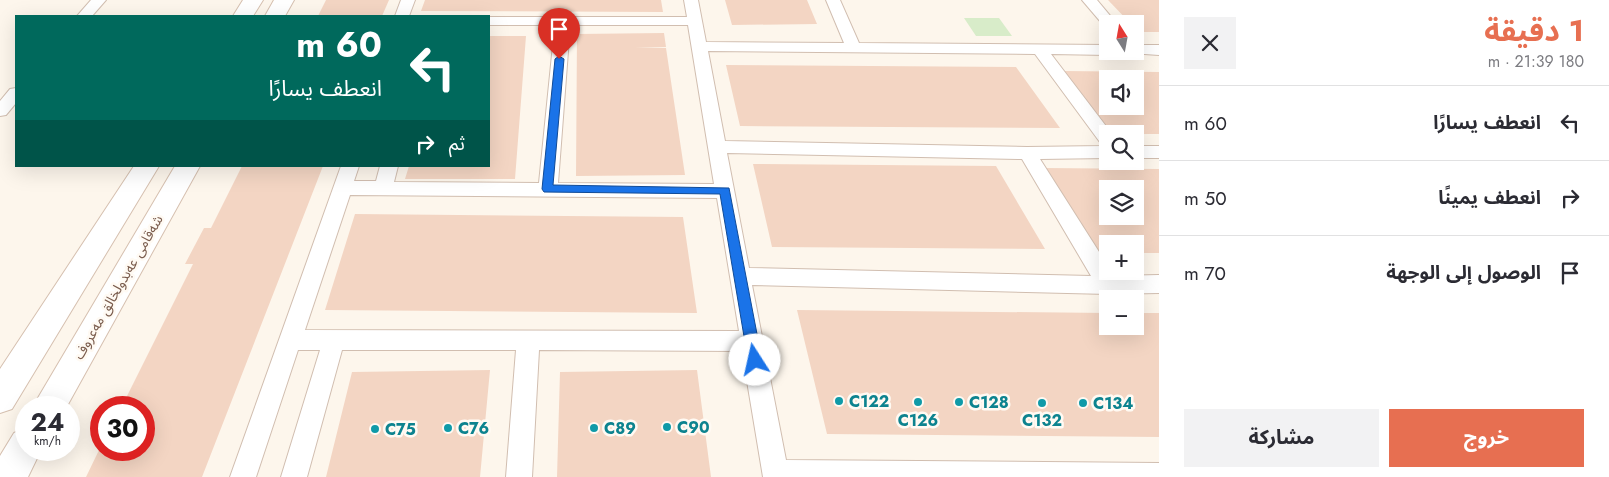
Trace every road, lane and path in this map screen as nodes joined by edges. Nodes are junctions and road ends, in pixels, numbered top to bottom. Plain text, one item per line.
1 (99, 0) edge
2 (253, 0) edge
3 (284, 0) edge
4 (408, 0) edge
5 (691, 0) edge
6 (833, 0) edge
7 (1089, 0) edge
8 (85, 15) edge
9 (244, 15) edge
10 (275, 15) edge
11 (402, 15) edge
12 (1102, 15) edge
13 (490, 21) edge
14 (563, 21) junction
15 (695, 21) junction
16 (699, 46) junction
17 (853, 47) junction
18 (1039, 50) junction
19 (1099, 50) edge
20 (1144, 50) edge
21 (1159, 50) edge
22 (15, 94) edge
23 (0, 111) edge
24 (1099, 129) edge
25 (717, 148) junction
26 (1099, 152) edge
27 (1144, 152) edge
28 (1159, 152) edge
29 (1027, 153) junction
30 (147, 167) edge
31 (187, 167) edge
32 (350, 167) edge
33 (389, 167) edge
34 (343, 188) junction
35 (383, 188) junction
36 (548, 189) junction
37 (725, 191) junction
38 (740, 276) junction
39 (1159, 284) edge
40 (1108, 285) junction
41 (290, 340) junction
42 (334, 340) junction
43 (528, 340) junction
44 (752, 341) junction
45 (55, 396) edge
46 (0, 398) edge
47 (17, 461) edge
48 (775, 475) edge
49 (1159, 476) edge
50 (8, 477) edge
51 (243, 477) edge
52 (294, 477) edge
53 (519, 477) edge

1 - 8 street
2 - 9 main road
3 - 10 main road
4 - 11 street
5 - 15 street
6 - 17 street
7 - 12 street
13 - 14 street
14 - 15 street
14 - 36 street
15 - 16 street
16 - 17 street
16 - 25 street
17 - 18 street
18 - 19 street
18 - 24 street
20 - 21 street
22 - 23 street
25 - 29 street
25 - 37 street
26 - 29 street
27 - 28 street
29 - 40 street
30 - 46 main road
31 - 45 main road, شەقامی عەبدولخالق مەعروف
32 - 34 street
33 - 35 street
34 - 35 street
34 - 41 street
35 - 36 street
36 - 37 street
37 - 38 street
38 - 40 street
38 - 44 street
39 - 40 street
41 - 42 street
41 - 51 street
42 - 43 street
42 - 52 street
43 - 44 street
43 - 53 street
44 - 48 street
47 - 50 main road
48 - 49 street

